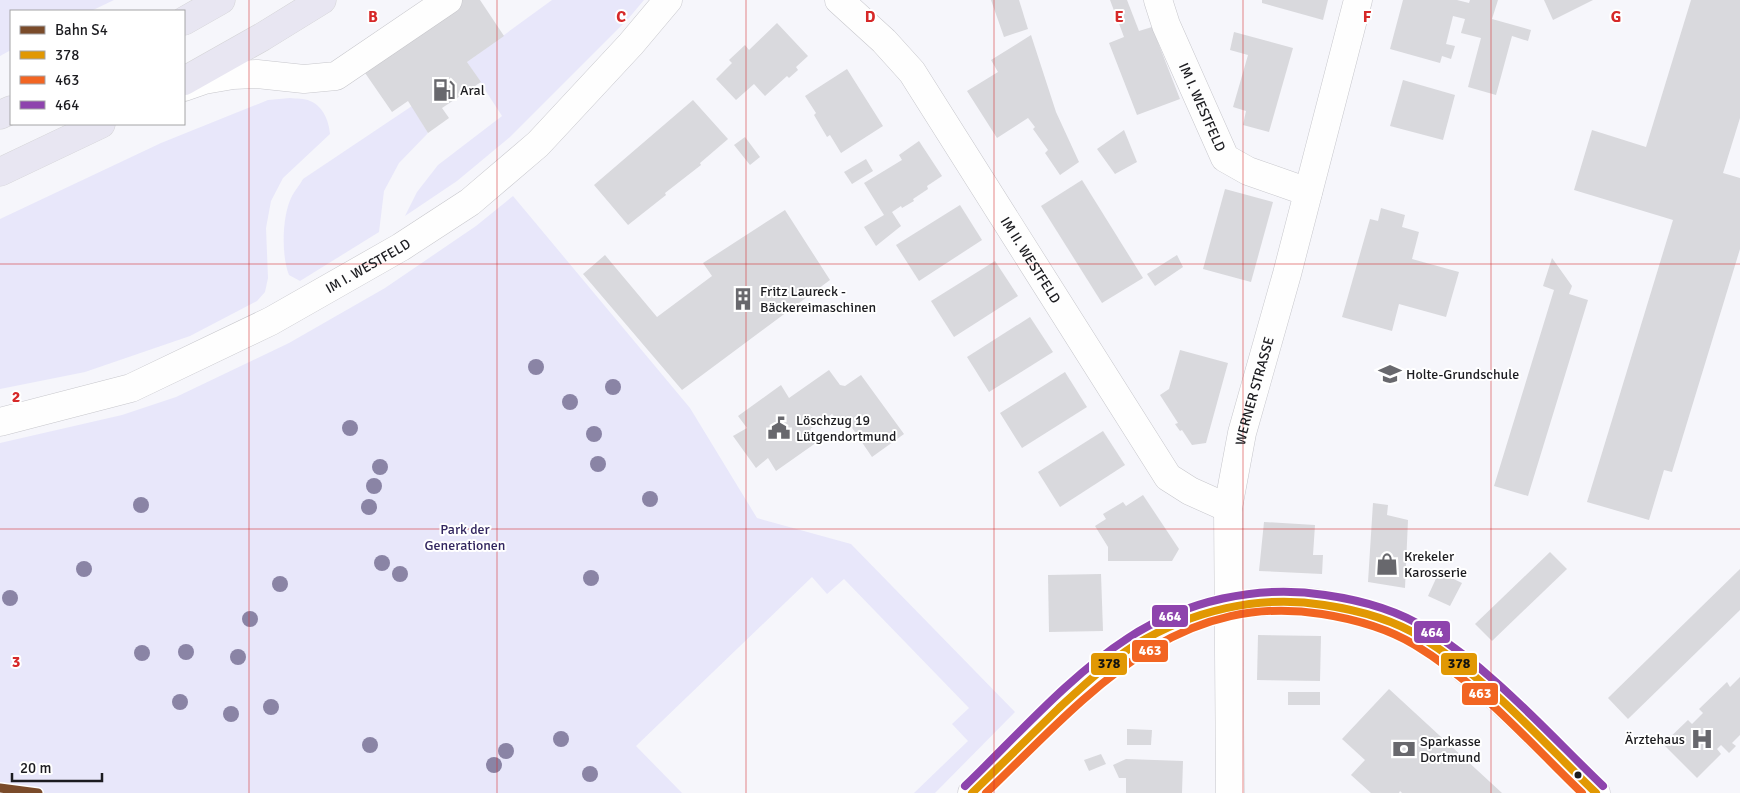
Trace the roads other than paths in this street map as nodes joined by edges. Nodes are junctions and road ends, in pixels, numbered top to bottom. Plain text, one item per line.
1 (221, 0) edge
2 (322, 0) edge
3 (448, 0) edge
4 (668, 0) edge
5 (839, 0) edge
6 (1158, 0) edge
7 (1358, 0) edge
8 (185, 20) edge
9 (185, 81) edge
10 (185, 87) edge
11 (100, 125) edge
12 (0, 172) edge
13 (1308, 192) junction
14 (0, 422) edge
15 (1228, 508) junction
16 (1228, 607) junction
17 (972, 793) edge
18 (1230, 793) edge
19 (1596, 793) edge

1 - 8 highway
2 - 9 highway
3 - 10 street
4 - 14 street, IM I. WESTFELD
5 - 15 street, IM II. WESTFELD
6 - 13 street, IM I. WESTFELD
7 - 13 street, WERNER STRASSE
11 - 12 highway
13 - 15 street, WERNER STRASSE
15 - 16 street, WERNER STRASSE
16 - 17 street
16 - 18 street, WERNER STRASSE
16 - 19 street

